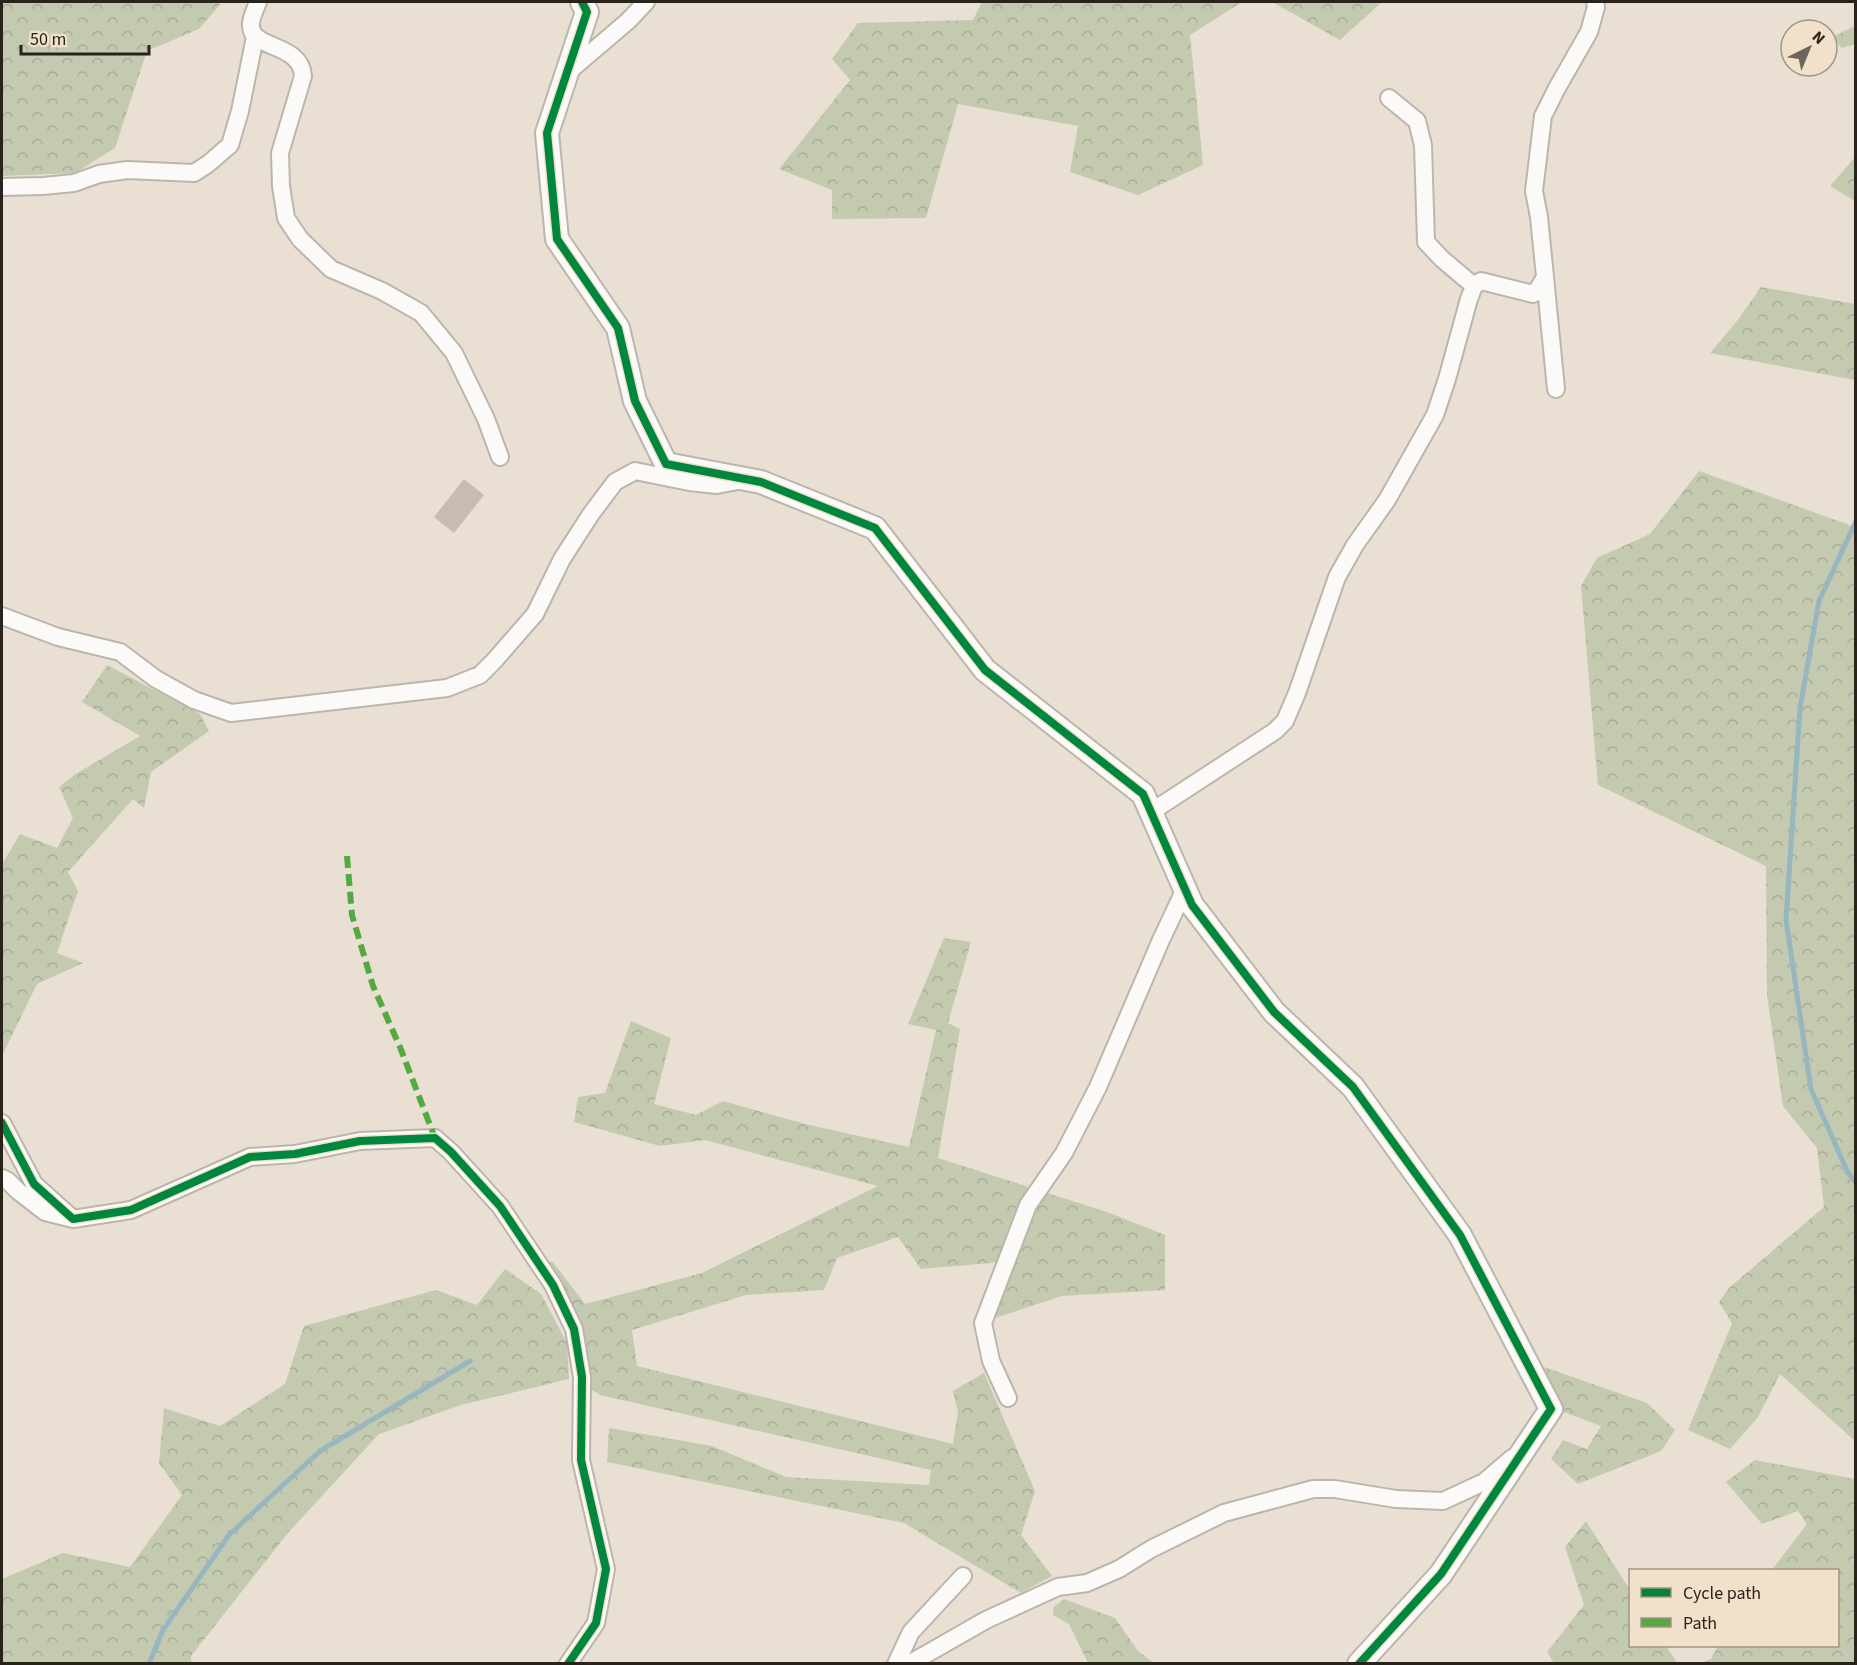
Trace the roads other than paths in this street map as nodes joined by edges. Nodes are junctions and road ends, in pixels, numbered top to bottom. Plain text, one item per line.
1 (258, 2) edge
2 (582, 2) edge
3 (646, 2) edge
4 (1595, 2) edge
5 (255, 37) junction
6 (566, 74) junction
7 (1389, 98) dead end
8 (2, 187) edge
9 (1545, 277) junction
10 (1474, 286) junction
11 (1556, 389) dead end
12 (500, 457) dead end
13 (746, 479) junction
14 (2, 616) edge
15 (1151, 812) junction
16 (1185, 889) junction
17 (2, 1123) edge
18 (2, 1178) edge
19 (73, 1220) junction
20 (1008, 1398) dead end
21 (1526, 1446) junction
22 (963, 1576) dead end
23 (568, 1664) edge
24 (896, 1664) edge
25 (909, 1664) edge
26 (1359, 1664) edge

1 - 5 street
2 - 6 street
3 - 6 street
4 - 9 street
5 - 8 street
5 - 12 street
6 - 13 street
7 - 10 street
9 - 10 street
9 - 11 street
10 - 15 street
13 - 14 street
13 - 15 street
15 - 16 street
16 - 20 street
16 - 21 street
17 - 19 street
18 - 19 street
19 - 23 street
21 - 25 street
21 - 26 street
22 - 24 street

